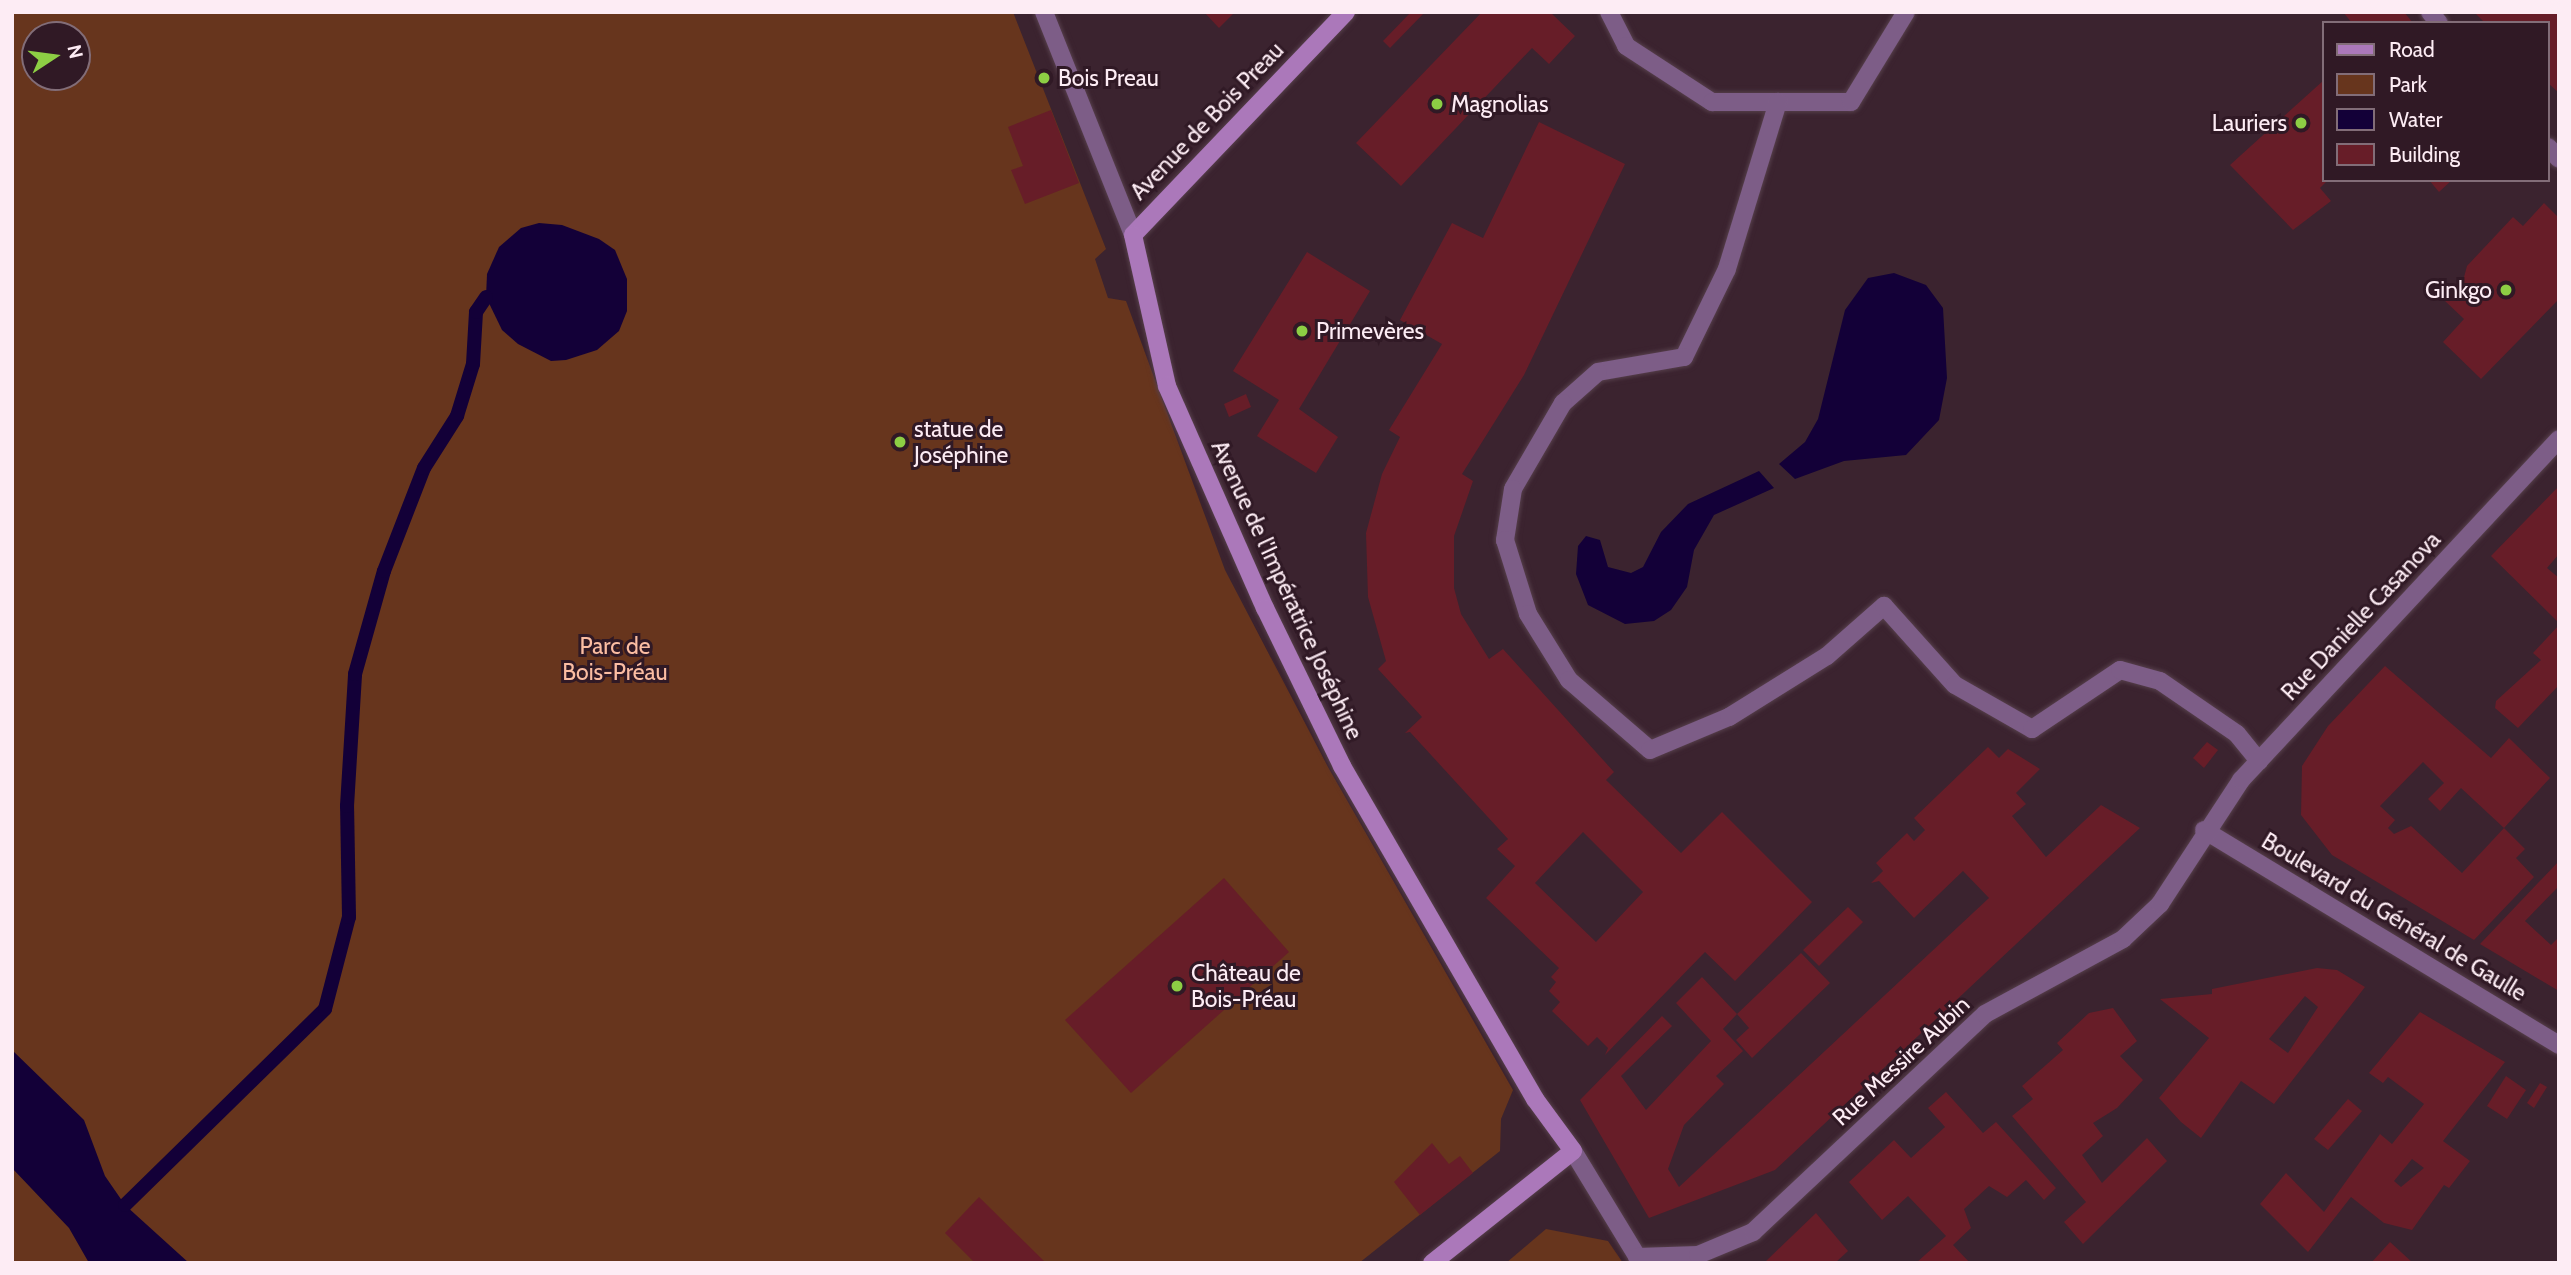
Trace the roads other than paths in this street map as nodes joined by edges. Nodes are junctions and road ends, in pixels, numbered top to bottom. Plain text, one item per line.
1 (1044, 12) edge
2 (1346, 12) edge
3 (1609, 12) edge
4 (1906, 12) edge
5 (1779, 102) junction
6 (1133, 235) junction
7 (2559, 439) edge
8 (2259, 761) junction
9 (2204, 830) junction
10 (2559, 1045) edge
11 (1573, 1151) junction
12 (1639, 1260) edge
13 (1432, 1263) edge

1 - 6 street, Avenue de l'Impératrice Joséphine
2 - 6 main road, Avenue de Bois Preau
3 - 5 street
4 - 5 street
5 - 8 street
6 - 11 main road, Avenue de l'Impératrice Joséphine
7 - 8 street, Rue Danielle Casanova
8 - 9 street, Rue Danielle Casanova
9 - 10 street, Boulevard du Général de Gaulle
9 - 12 street, Rue Messire Aubin
11 - 12 street
11 - 13 main road

